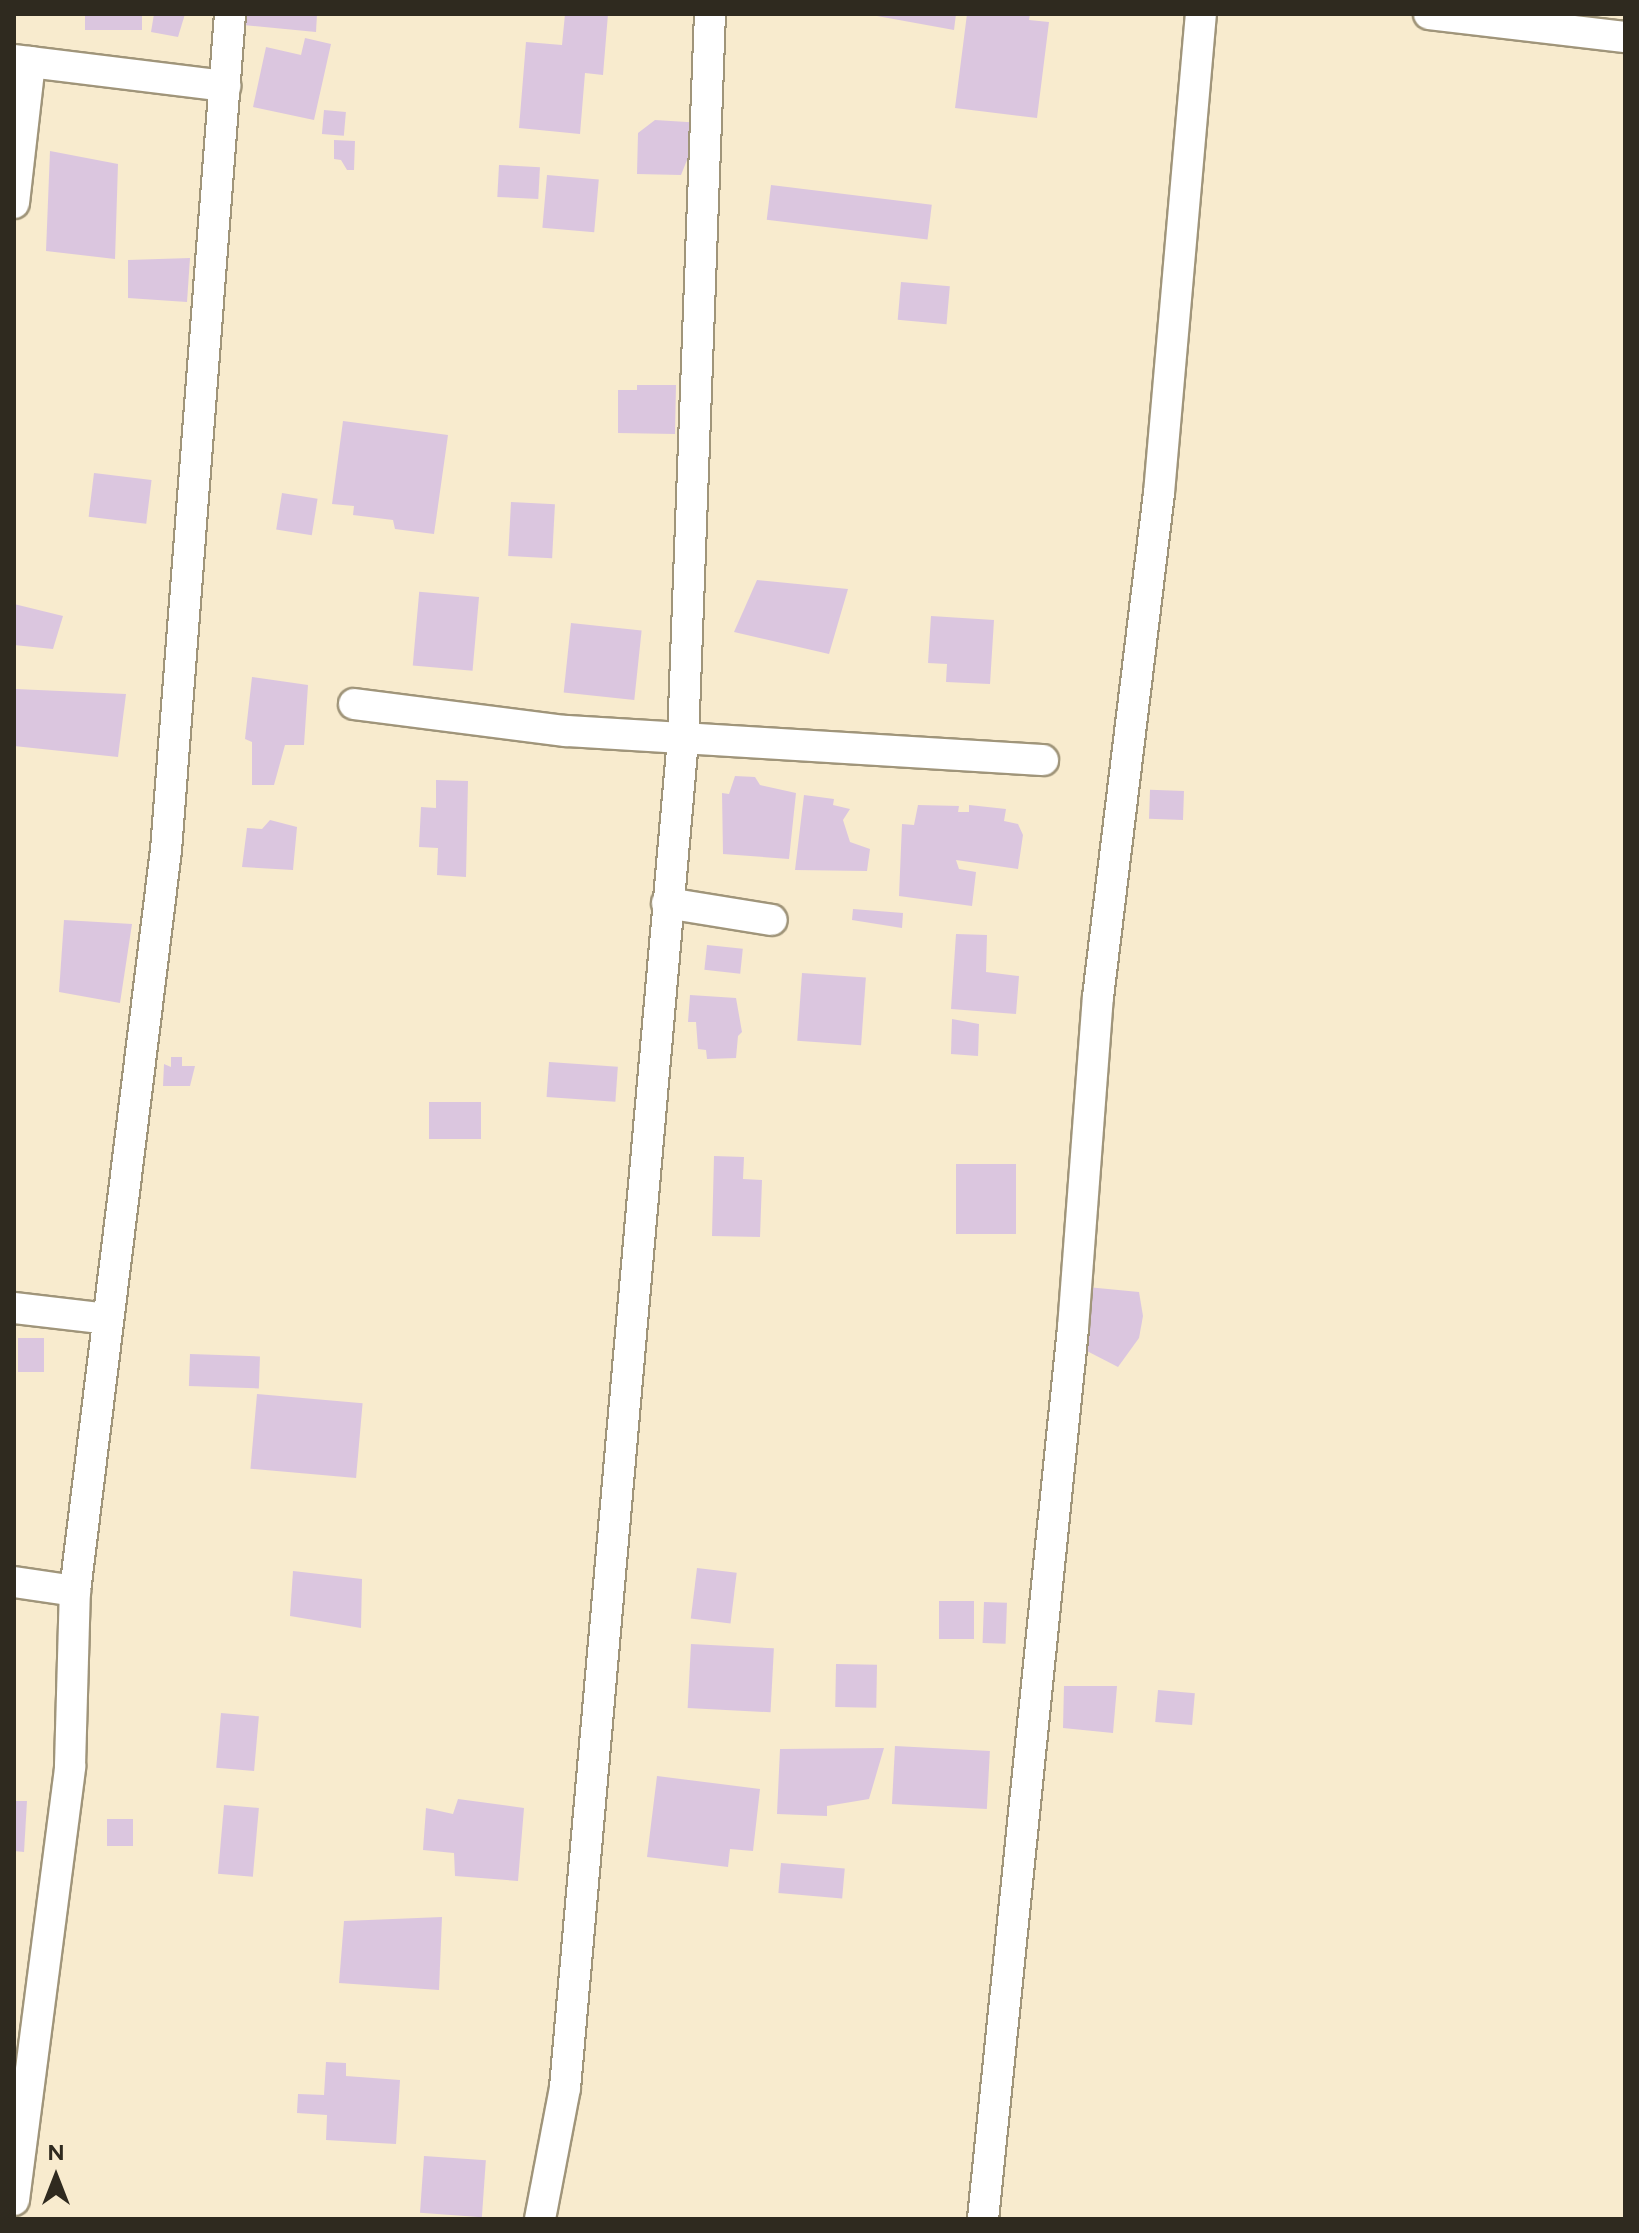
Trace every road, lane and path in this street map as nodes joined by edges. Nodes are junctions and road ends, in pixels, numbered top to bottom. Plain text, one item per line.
1 (230, 14) edge
2 (710, 14) edge
3 (1201, 14) edge
4 (1429, 14) edge
5 (1625, 37) edge
6 (22, 61) edge
7 (225, 86) junction
8 (14, 203) edge
9 (354, 704) dead end
10 (683, 739) junction
11 (1043, 760) dead end
12 (667, 903) junction
13 (772, 920) dead end
14 (14, 1308) edge
15 (107, 1319) junction
16 (14, 1582) edge
17 (75, 1591) junction
18 (14, 2200) edge
19 (540, 2219) edge
20 (983, 2219) edge

1 - 7 street
2 - 10 street
3 - 20 street
4 - 5 street
6 - 7 street
6 - 8 street
7 - 15 street
9 - 10 street
10 - 11 street
10 - 12 street
12 - 13 street
12 - 19 street
14 - 15 street
15 - 17 street
16 - 17 street
17 - 18 street

